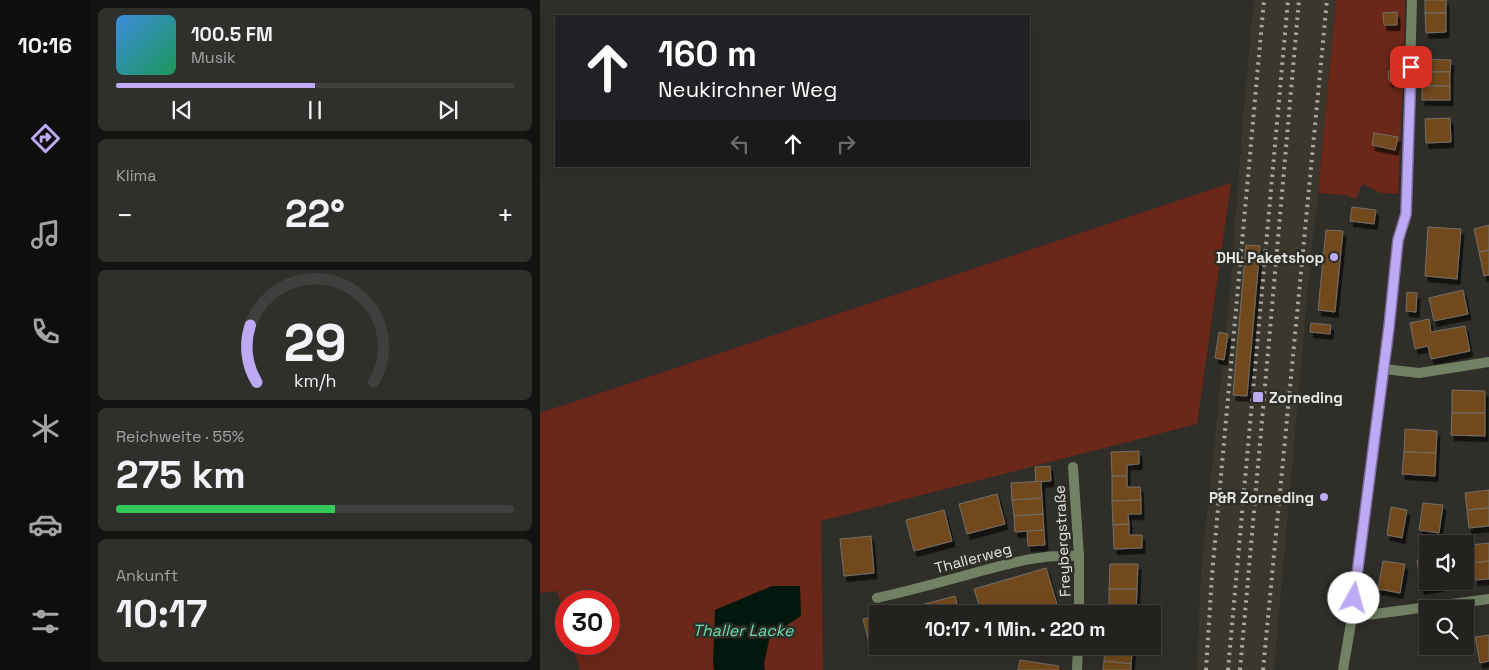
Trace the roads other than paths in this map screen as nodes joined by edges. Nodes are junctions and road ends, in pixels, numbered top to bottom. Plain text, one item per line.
1 (1412, 0) edge
2 (1489, 362) edge
3 (1384, 369) junction
4 (1073, 467) dead end
5 (1079, 556) junction
6 (877, 598) dead end
7 (1489, 599) edge
8 (1080, 605) edge
9 (1352, 617) junction
10 (1078, 655) edge
11 (1077, 670) edge
12 (1343, 670) edge

1 - 3 street
2 - 3 street
3 - 9 street
4 - 5 street, Freybergstraße
5 - 6 street, Thallerweg
5 - 8 street, Freybergstraße
7 - 9 street
9 - 12 street
10 - 11 street

